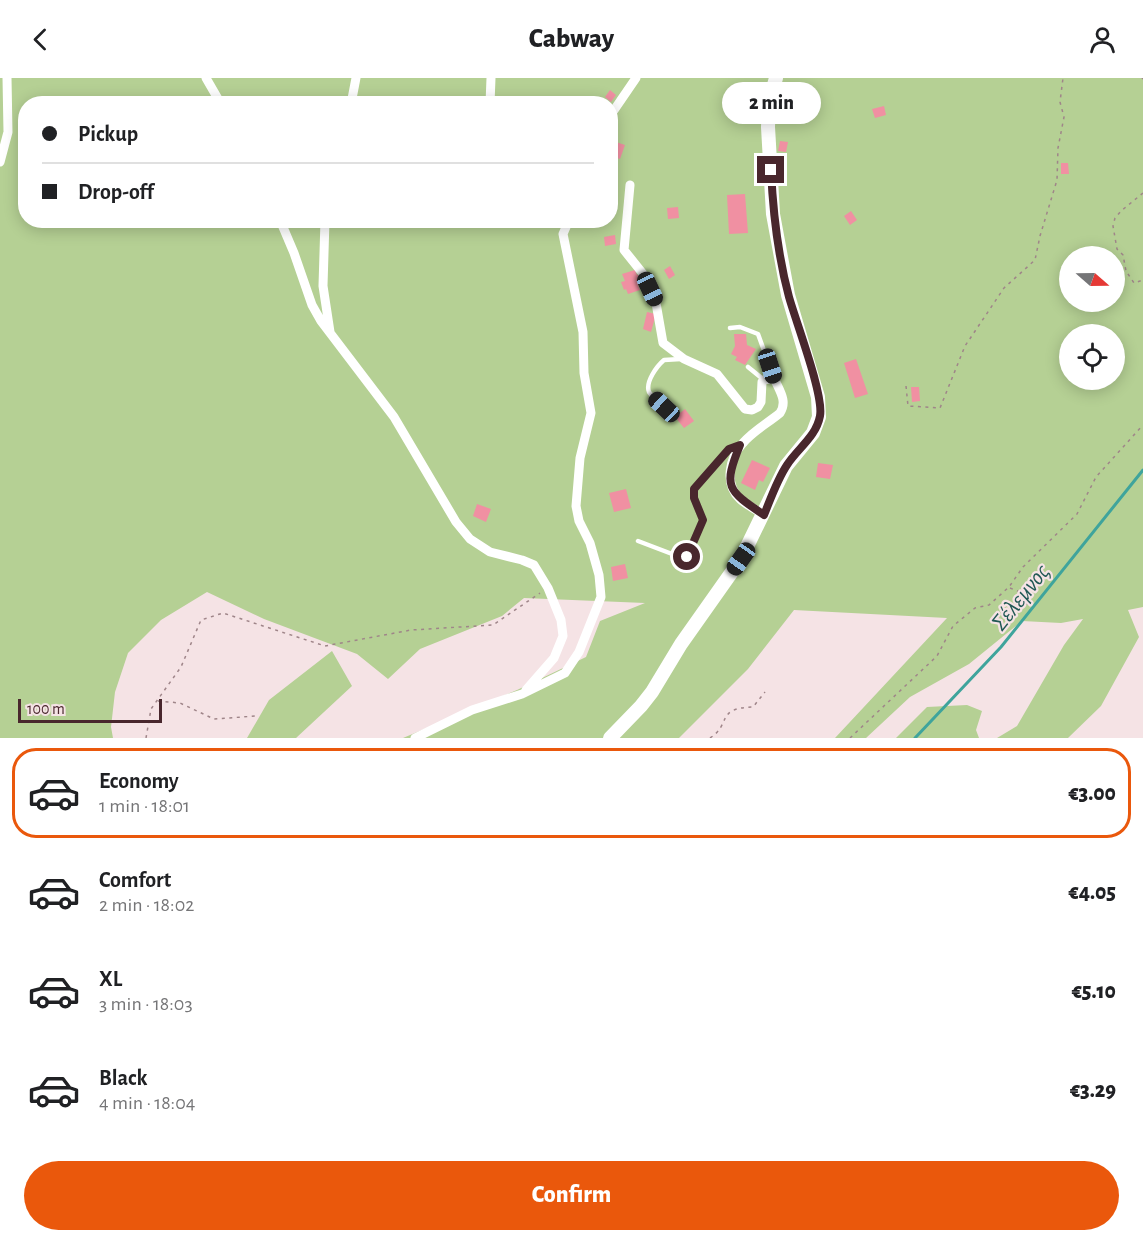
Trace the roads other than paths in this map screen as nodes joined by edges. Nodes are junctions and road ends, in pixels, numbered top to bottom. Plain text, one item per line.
1 (7, 78) edge
2 (206, 78) edge
3 (356, 78) edge
4 (491, 78) edge
5 (776, 78) edge
6 (634, 79) edge
7 (216, 96) edge
8 (353, 96) edge
9 (490, 96) edge
10 (618, 104) edge
11 (0, 162) edge
12 (630, 185) dead end
13 (283, 228) edge
14 (325, 228) edge
15 (561, 228) edge
16 (566, 228) edge
17 (563, 234) junction
18 (730, 328) dead end
19 (330, 334) junction
20 (684, 359) junction
21 (748, 367) dead end
22 (769, 379) junction
23 (664, 407) dead end
24 (740, 445) junction
25 (764, 515) junction
26 (638, 541) dead end
27 (522, 694) junction
28 (415, 738) edge
29 (610, 738) edge

1 - 11 street
2 - 7 street
3 - 8 street
4 - 9 street
5 - 25 main road
6 - 10 street
12 - 20 street
13 - 19 street
14 - 19 street
15 - 17 street
16 - 17 street
17 - 27 street
18 - 22 lane
19 - 27 street
20 - 22 street
20 - 23 lane
21 - 22 lane
22 - 24 street
24 - 25 street
24 - 26 lane
25 - 29 main road
27 - 28 street

